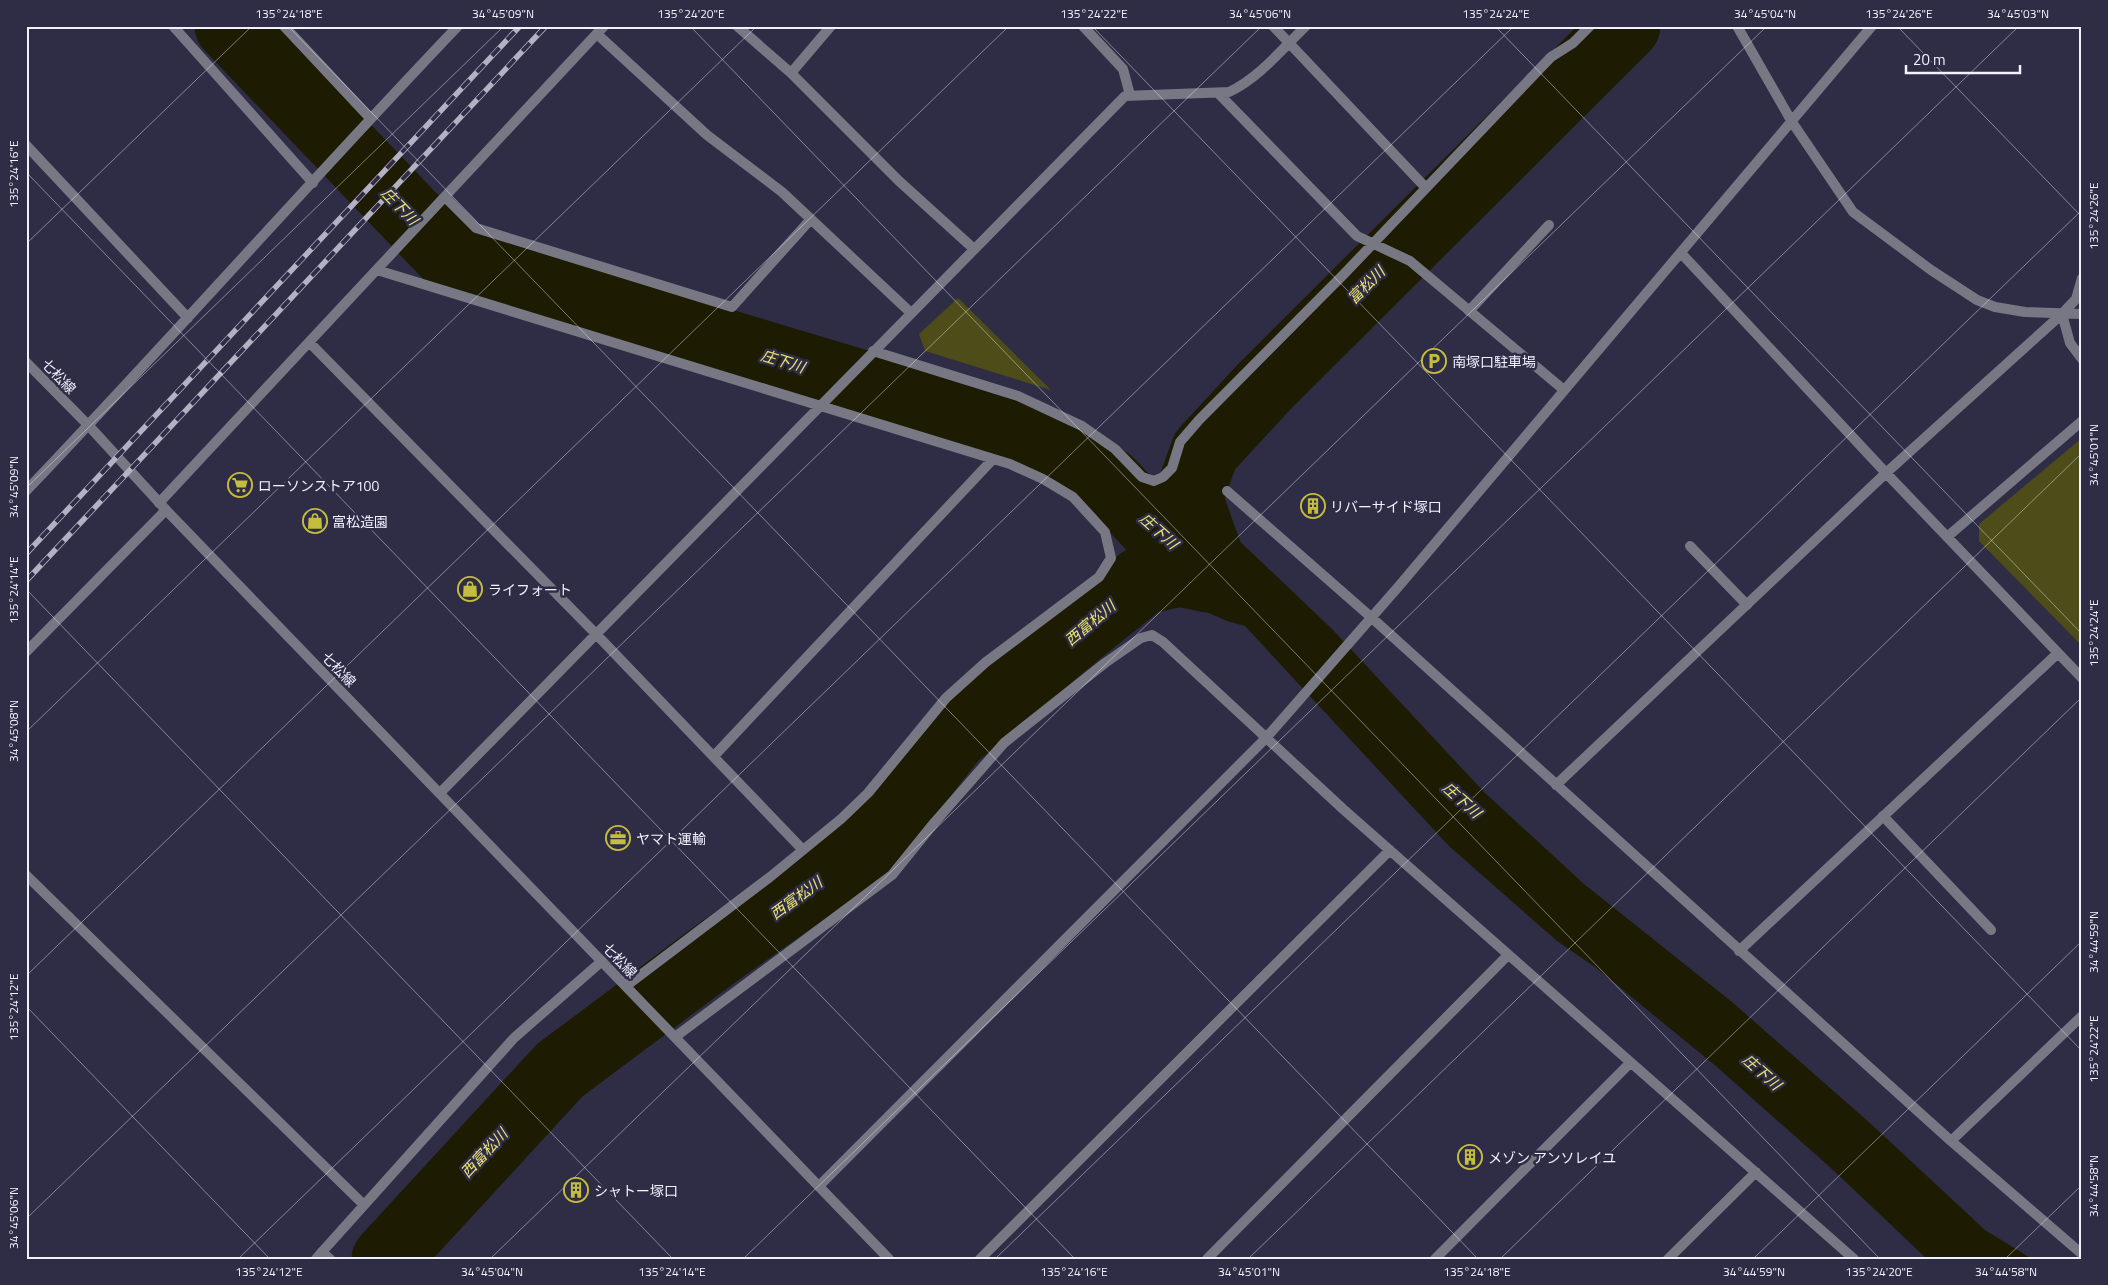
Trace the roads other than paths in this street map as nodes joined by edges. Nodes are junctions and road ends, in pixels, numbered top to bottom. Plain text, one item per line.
1 (173, 26) edge
2 (284, 26) edge
3 (458, 26) edge
4 (604, 26) edge
5 (737, 26) edge
6 (831, 26) edge
7 (1083, 26) edge
8 (1273, 26) edge
9 (1306, 26) edge
10 (1590, 26) edge
11 (1737, 26) edge
12 (1872, 26) edge
13 (597, 34) junction
14 (1289, 43) junction
15 (791, 73) junction
16 (1219, 94) junction
17 (1130, 95) junction
18 (370, 118) junction
19 (1792, 122) junction
20 (26, 145) edge
21 (313, 183) junction
22 (1426, 188) junction
23 (445, 197) junction
24 (811, 219) junction
25 (1549, 225) dead end
26 (1377, 245) junction
27 (974, 249) junction
28 (1680, 254) junction
29 (376, 270) junction
30 (2082, 278) edge
31 (1469, 311) junction
32 (911, 313) junction
33 (2062, 314) junction
34 (2082, 314) edge
35 (188, 318) junction
36 (309, 342) junction
37 (873, 351) junction
38 (2082, 359) edge
39 (26, 362) edge
40 (1564, 390) junction
41 (820, 406) junction
42 (2082, 421) edge
43 (89, 426) junction
44 (993, 459) junction
45 (1886, 473) junction
46 (26, 491) edge
47 (1227, 491) dead end
48 (163, 506) junction
49 (1946, 537) junction
50 (1690, 546) dead end
51 (1747, 605) junction
52 (1372, 618) junction
53 (596, 634) junction
54 (26, 652) edge
55 (2058, 653) junction
56 (2082, 678) edge
57 (1266, 738) junction
58 (714, 756) junction
59 (1556, 785) junction
60 (440, 793) junction
61 (1883, 816) junction
62 (803, 850) junction
63 (1390, 850) junction
64 (26, 875) edge
65 (1990, 930) dead end
66 (1739, 951) junction
67 (1508, 955) junction
68 (602, 961) junction
69 (630, 990) junction
70 (2082, 1016) edge
71 (676, 1037) junction
72 (1630, 1063) junction
73 (1951, 1141) junction
74 (1756, 1172) junction
75 (819, 1186) junction
76 (364, 1205) junction
77 (2082, 1254) edge
78 (323, 1256) edge
79 (889, 1259) edge
80 (980, 1259) edge
81 (1207, 1259) edge
82 (1435, 1259) edge
83 (1668, 1259) edge
84 (1854, 1259) edge

1 - 21 street
2 - 18 street
3 - 18 street
4 - 13 street
5 - 15 street
6 - 15 street
7 - 17 street
8 - 14 street
9 - 14 street
10 - 22 street
11 - 19 street
12 - 19 street
13 - 23 street
13 - 24 street
14 - 16 street
14 - 22 street
15 - 27 street
16 - 17 street
16 - 26 street
17 - 27 street
18 - 21 street
19 - 28 street
19 - 33 street
20 - 35 street
21 - 35 street
22 - 26 street
23 - 24 street
23 - 29 street
24 - 32 street
25 - 31 street
26 - 31 street
26 - 37 street
27 - 32 street
28 - 40 street
28 - 45 street
29 - 36 street
29 - 41 street
30 - 33 street
31 - 40 street
32 - 37 street
33 - 34 street
33 - 38 street
33 - 45 street
35 - 43 street
36 - 48 street
36 - 53 street
37 - 41 street
39 - 43 street, 七松線
40 - 52 street
41 - 44 street
41 - 53 street
42 - 49 street
43 - 46 street
43 - 48 street, 七松線
44 - 58 street
44 - 62 street
45 - 49 street
45 - 51 street
47 - 52 street
48 - 54 street
48 - 60 street, 七松線
49 - 55 street
50 - 51 street
51 - 59 street
52 - 57 street
52 - 59 street
53 - 58 street
53 - 60 street
55 - 56 street
55 - 61 street
57 - 63 street
57 - 71 street
57 - 75 street
58 - 62 street
59 - 66 street
60 - 68 street, 七松線
61 - 65 street
61 - 66 street
62 - 69 street
63 - 67 street
63 - 80 street
64 - 76 street
66 - 73 street
67 - 72 street
67 - 81 street
68 - 69 street, 七松線
68 - 76 street
69 - 71 street, 七松線
70 - 73 street
71 - 75 street
72 - 74 street
72 - 82 street
73 - 77 street
74 - 83 street
74 - 84 street
75 - 79 street
76 - 78 street

